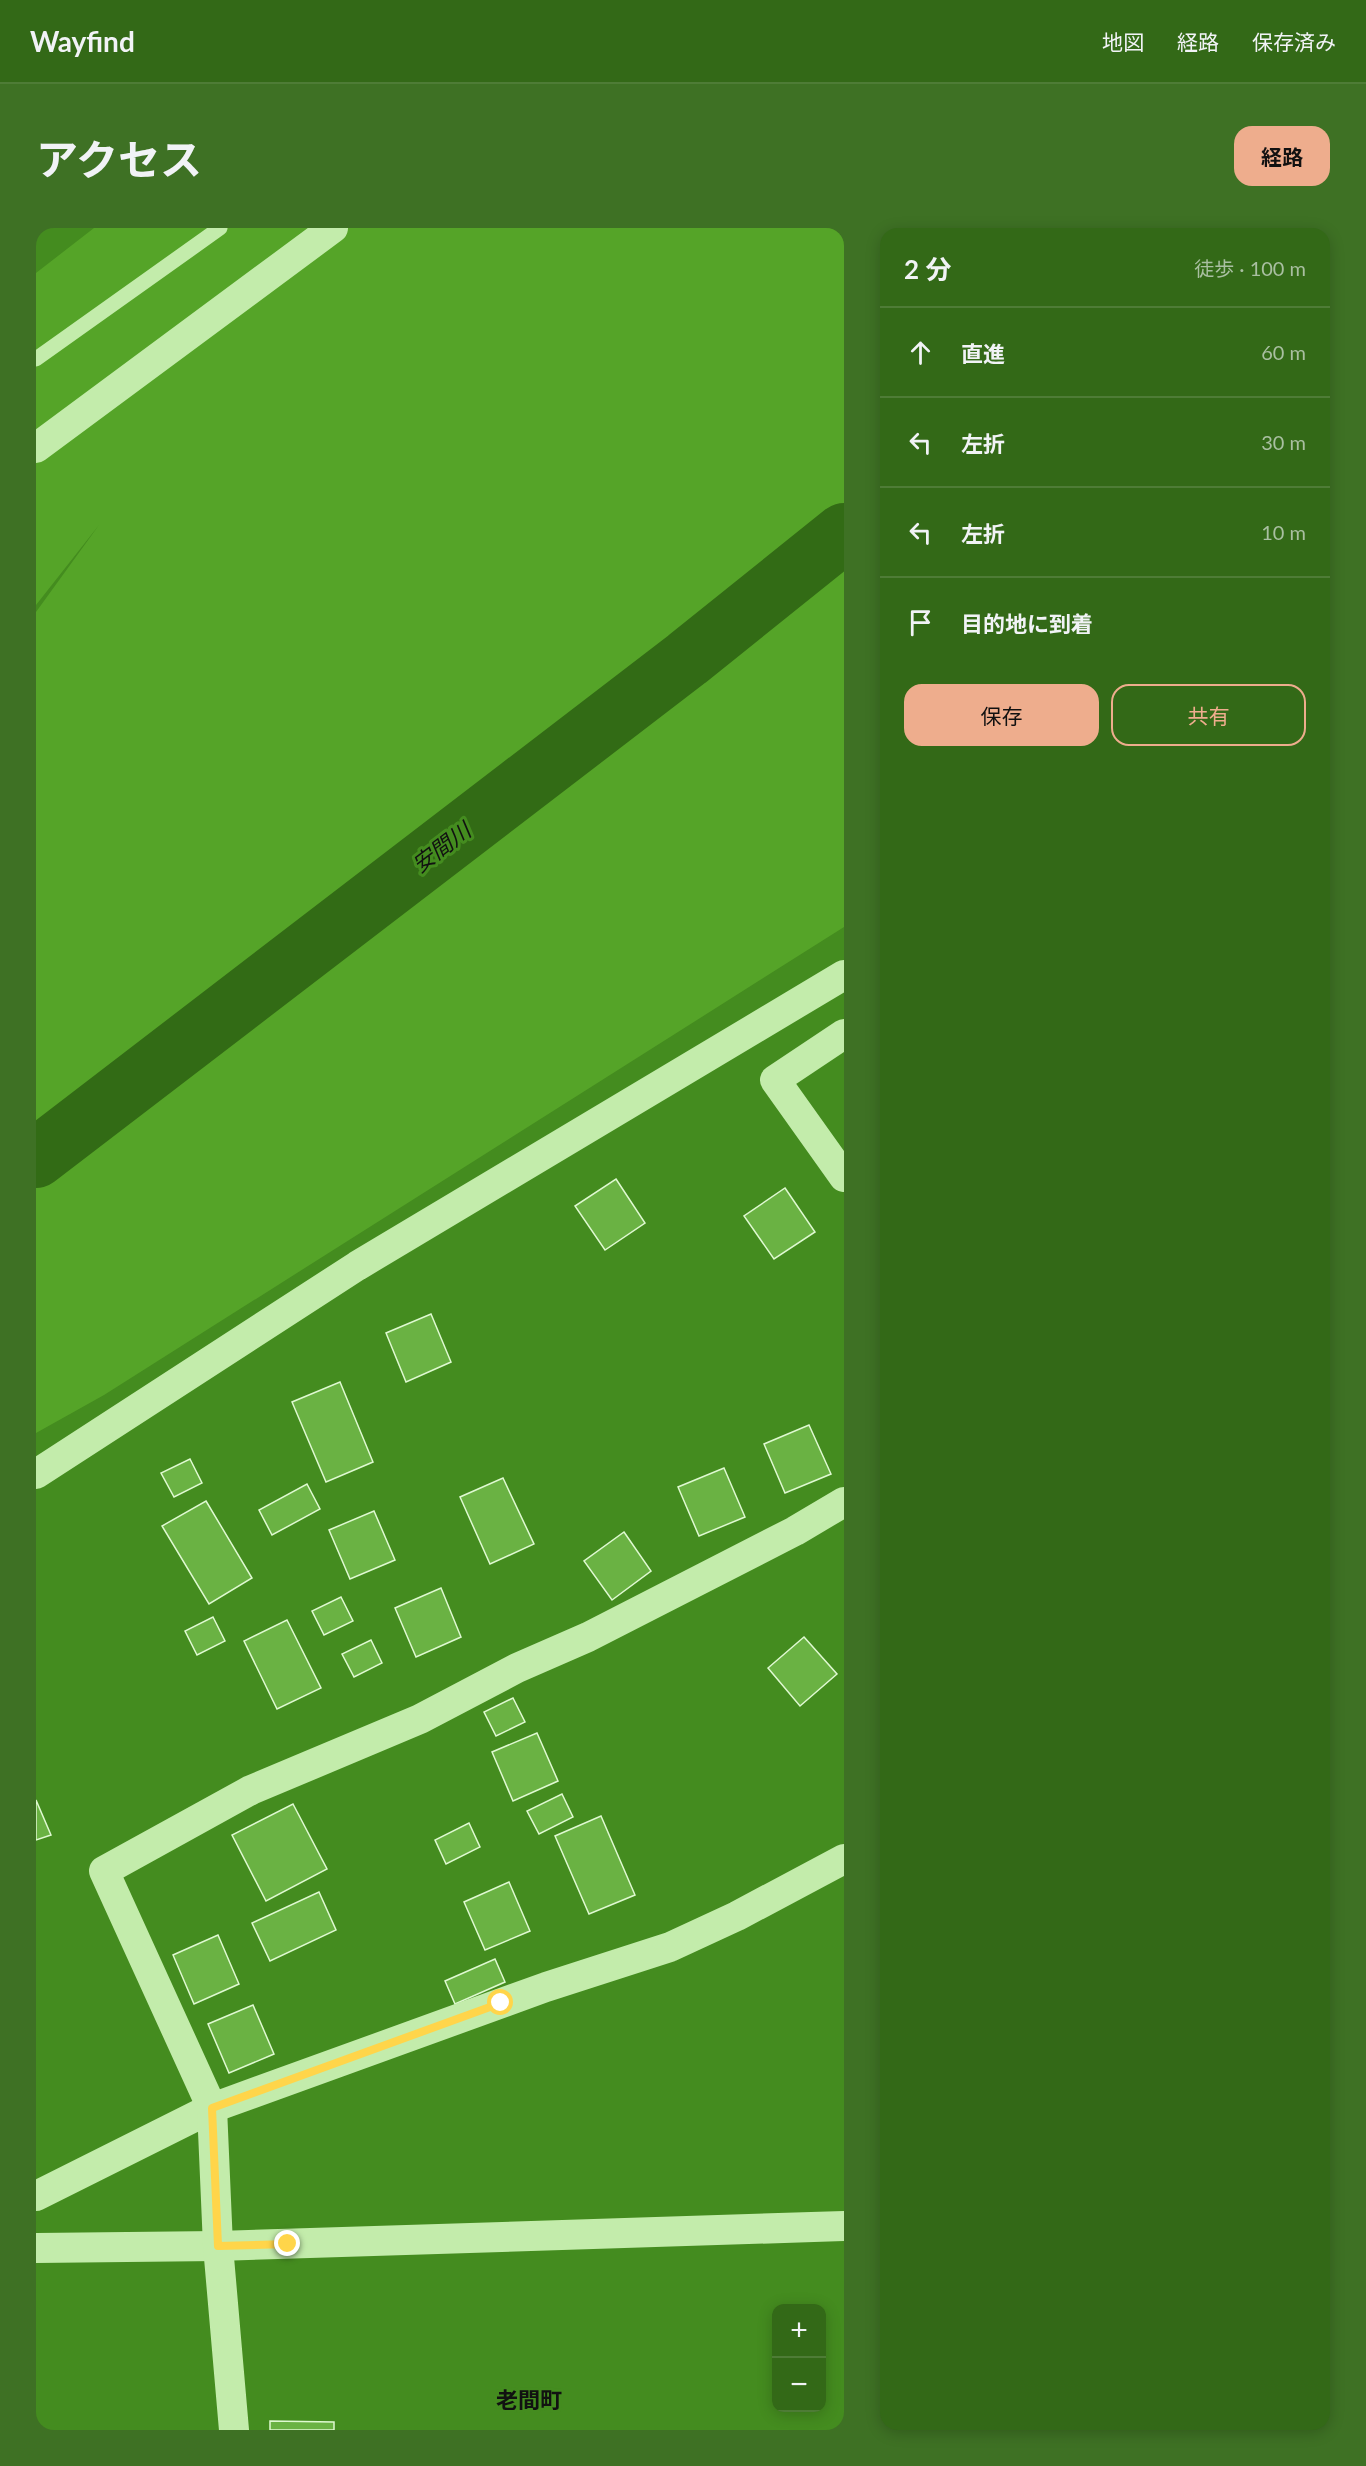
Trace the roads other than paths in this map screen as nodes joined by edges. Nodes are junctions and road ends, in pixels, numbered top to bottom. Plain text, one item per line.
1 (220, 228) edge
2 (333, 228) edge
3 (36, 359) edge
4 (36, 448) edge
5 (844, 975) edge
6 (844, 1034) edge
7 (844, 1177) edge
8 (36, 1474) edge
9 (844, 1502) edge
10 (844, 1859) edge
11 (212, 2108) junction
12 (36, 2196) edge
13 (844, 2226) edge
14 (218, 2246) junction
15 (36, 2248) edge
16 (234, 2430) edge

1 - 3 lane
2 - 4 street
5 - 8 street
6 - 7 street
9 - 11 street
10 - 11 street
11 - 12 street
11 - 14 street
13 - 14 street
14 - 15 street
14 - 16 street

